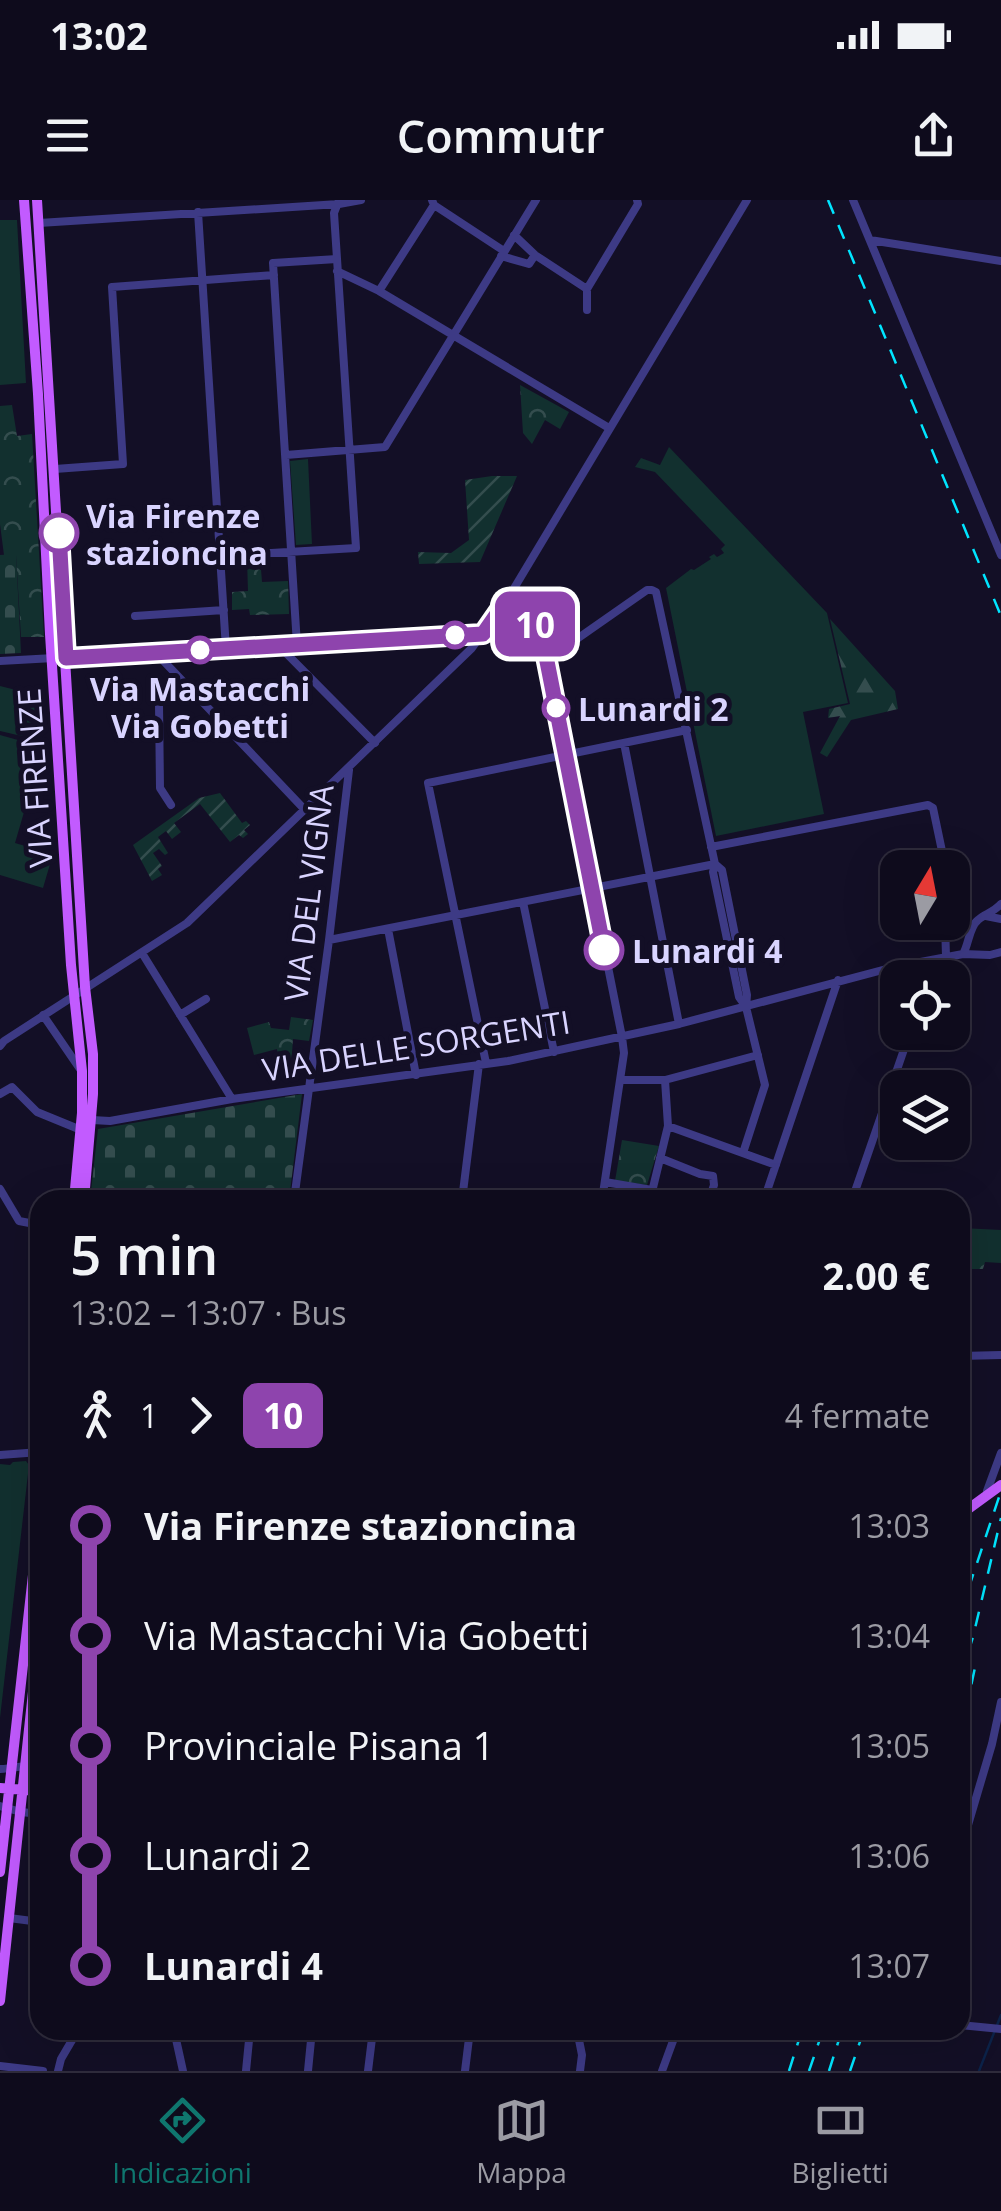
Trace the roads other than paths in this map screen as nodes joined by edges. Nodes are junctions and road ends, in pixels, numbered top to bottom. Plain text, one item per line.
1 (24, 200) edge
2 (37, 200) edge
3 (361, 200) edge
4 (536, 200) edge
5 (637, 200) edge
6 (853, 200) edge
7 (339, 202) edge
8 (433, 203) edge
9 (741, 203) edge
10 (198, 212) junction
11 (39, 223) junction
12 (514, 236) junction
13 (870, 240) junction
14 (503, 254) junction
15 (535, 254) junction
16 (336, 259) junction
17 (1001, 262) edge
18 (337, 270) junction
19 (274, 275) junction
20 (202, 280) junction
21 (587, 289) junction
22 (379, 291) junction
23 (587, 310) dead end
24 (452, 334) junction
25 (610, 428) junction
26 (349, 450) junction
27 (286, 455) junction
28 (55, 469) junction
29 (292, 552) junction
30 (1001, 555) edge
31 (220, 556) junction
32 (506, 601) junction
33 (224, 610) junction
34 (135, 616) dead end
35 (483, 634) junction
36 (297, 645) junction
37 (280, 646) junction
38 (226, 649) junction
39 (545, 650) junction
40 (156, 653) junction
41 (52, 658) junction
42 (66, 658) junction
43 (0, 661) edge
44 (183, 682) junction
45 (687, 730) junction
46 (624, 743) junction
47 (376, 744) junction
48 (565, 754) junction
49 (348, 770) junction
50 (171, 806) dead end
51 (305, 810) junction
52 (712, 847) junction
53 (942, 850) edge
54 (715, 864) junction
55 (650, 877) junction
56 (591, 889) junction
57 (523, 902) junction
58 (1001, 904) edge
59 (456, 915) junction
60 (986, 916) junction
61 (1001, 919) edge
62 (388, 928) junction
63 (329, 940) junction
64 (946, 940) edge
65 (970, 940) junction
66 (1001, 952) edge
67 (142, 953) junction
68 (963, 954) junction
69 (982, 954) junction
70 (946, 957) junction
71 (934, 960) edge
72 (880, 971) edge
73 (838, 980) junction
74 (86, 987) junction
75 (74, 994) junction
76 (206, 999) dead end
77 (746, 1007) junction
78 (43, 1014) junction
79 (180, 1015) junction
80 (679, 1024) junction
81 (622, 1036) junction
82 (1, 1043) edge
83 (904, 1050) edge
84 (554, 1052) junction
85 (758, 1055) junction
86 (482, 1064) junction
87 (82, 1072) junction
88 (416, 1075) junction
89 (620, 1080) junction
90 (665, 1080) junction
91 (308, 1088) junction
92 (0, 1094) edge
93 (232, 1099) junction
94 (92, 1120) junction
95 (668, 1126) junction
96 (81, 1130) junction
97 (744, 1153) junction
98 (660, 1158) junction
99 (776, 1164) junction
100 (605, 1182) junction
101 (0, 1189) edge
102 (75, 1190) edge
103 (85, 1190) edge
104 (295, 1190) edge
105 (463, 1190) edge
106 (604, 1190) edge
107 (633, 1190) edge
108 (652, 1190) edge
109 (712, 1190) edge
110 (767, 1190) edge
111 (855, 1190) edge
112 (30, 1223) edge
113 (970, 1356) edge
114 (1001, 1356) edge
115 (30, 1453) edge
116 (1001, 1454) edge
117 (0, 1455) edge
118 (1001, 1485) edge
119 (986, 1490) dead end
120 (970, 1511) edge
121 (30, 1585) edge
122 (1001, 1702) edge
123 (30, 1725) edge
124 (26, 1764) junction
125 (30, 1764) edge
126 (5, 1769) edge
127 (4, 1788) edge
128 (23, 1790) junction
129 (30, 1790) edge
130 (4, 1810) edge
131 (21, 1812) junction
132 (30, 1813) edge
133 (970, 1818) edge
134 (0, 1872) edge
135 (9, 1918) junction
136 (30, 1921) edge
137 (4, 1934) edge
138 (0, 2001) edge
139 (970, 2026) edge
140 (1001, 2029) edge
141 (72, 2040) edge
142 (176, 2040) edge
143 (249, 2040) edge
144 (311, 2040) edge
145 (372, 2040) edge
146 (469, 2040) edge
147 (579, 2040) edge
148 (673, 2040) edge
149 (0, 2066) edge
150 (44, 2071) edge
151 (58, 2071) edge
152 (182, 2071) edge
153 (246, 2071) edge
154 (308, 2071) edge
155 (368, 2071) edge
156 (466, 2071) edge
157 (580, 2071) edge
158 (662, 2071) edge

1 - 41 main road, VIA FIRENZE
2 - 11 main road, VIA FIRENZE
3 - 7 street
4 - 12 street
5 - 21 street
6 - 13 street
7 - 10 street
7 - 16 street
8 - 14 street
8 - 22 street
9 - 25 street
10 - 11 street
10 - 20 street
11 - 28 main road, VIA FIRENZE
12 - 14 street
12 - 15 street
13 - 17 street
13 - 30 street
14 - 15 street
14 - 24 street
15 - 21 street
16 - 18 street
16 - 19 street
18 - 22 street
18 - 26 street
19 - 20 street
19 - 27 street
20 - 28 street
20 - 31 street
21 - 23 street
22 - 24 street
24 - 25 street
24 - 26 street
25 - 32 street
26 - 27 street
26 - 29 street
27 - 29 street
28 - 42 main road, VIA FIRENZE
29 - 31 street
29 - 36 street
31 - 33 street
32 - 35 street
32 - 39 street
33 - 34 street
33 - 38 street
35 - 36 street
35 - 47 street
36 - 37 street
37 - 38 street
37 - 47 street
38 - 40 street
39 - 45 street
39 - 48 street
40 - 42 street
40 - 44 street
41 - 42 street
41 - 43 street
41 - 75 main road, VIA FIRENZE
42 - 74 main road, VIA FIRENZE
44 - 50 street
44 - 51 street
45 - 46 street
45 - 52 street
46 - 48 street
46 - 55 street
47 - 49 street
48 - 56 street
48 - 59 street
49 - 51 street
49 - 63 street, VIA DEL VIGNA
51 - 67 street
52 - 53 street
52 - 54 street
54 - 55 street
54 - 77 street
55 - 56 street
55 - 80 street
56 - 57 street
56 - 81 street
57 - 59 street
57 - 84 street
58 - 60 street
59 - 62 street
59 - 86 street
60 - 61 street
60 - 65 street
62 - 63 street
62 - 88 street
63 - 91 street, VIA DEL VIGNA
64 - 70 street
65 - 68 street
65 - 69 street
66 - 69 street, VIA DELLE SORGENTI
67 - 74 street
67 - 79 street
68 - 69 street, VIA DELLE SORGENTI
68 - 70 street, VIA DELLE SORGENTI
70 - 71 street, VIA DELLE SORGENTI
72 - 73 street, VIA DELLE SORGENTI
73 - 77 street, VIA DELLE SORGENTI
73 - 99 street
74 - 75 street
74 - 94 main road, VIA FIRENZE
75 - 78 street
75 - 87 main road, VIA FIRENZE
76 - 79 street
77 - 80 street, VIA DELLE SORGENTI
77 - 85 street
78 - 82 street
78 - 87 street
79 - 93 street
80 - 81 street, VIA DELLE SORGENTI
81 - 84 street, VIA DELLE SORGENTI
81 - 89 street
83 - 111 street
84 - 86 street, VIA DELLE SORGENTI
85 - 90 street
85 - 97 street
86 - 88 street, VIA DELLE SORGENTI
86 - 105 street
87 - 96 main road, VIA FIRENZE
88 - 91 street, VIA DELLE SORGENTI
89 - 90 street
89 - 100 street
90 - 95 street
91 - 93 street, VIA DELLE SORGENTI
91 - 104 street, VIA DEL VIGNA
92 - 96 street
93 - 94 street, VIA DELLE SORGENTI
94 - 103 main road, VIA FIRENZE
95 - 97 street
95 - 98 street
96 - 102 main road, VIA FIRENZE
97 - 99 street
98 - 108 street
98 - 109 street
99 - 110 street
100 - 106 street
100 - 107 street
101 - 112 street
113 - 114 street
115 - 117 street
116 - 119 street
118 - 120 main road, bridge
121 - 126 main road
122 - 133 street
123 - 124 main road
124 - 125 street
124 - 126 street
124 - 128 main road
126 - 127 main road
127 - 128 main road
127 - 130 main road
128 - 129 main road
128 - 131 main road
130 - 131 street
130 - 134 main road
131 - 132 street
131 - 135 main road
135 - 136 street
135 - 137 main road
137 - 138 main road
139 - 140 street
141 - 151 street
142 - 152 street
143 - 153 street
144 - 154 street
145 - 155 street
146 - 156 street
147 - 157 street
148 - 158 street
149 - 150 street

